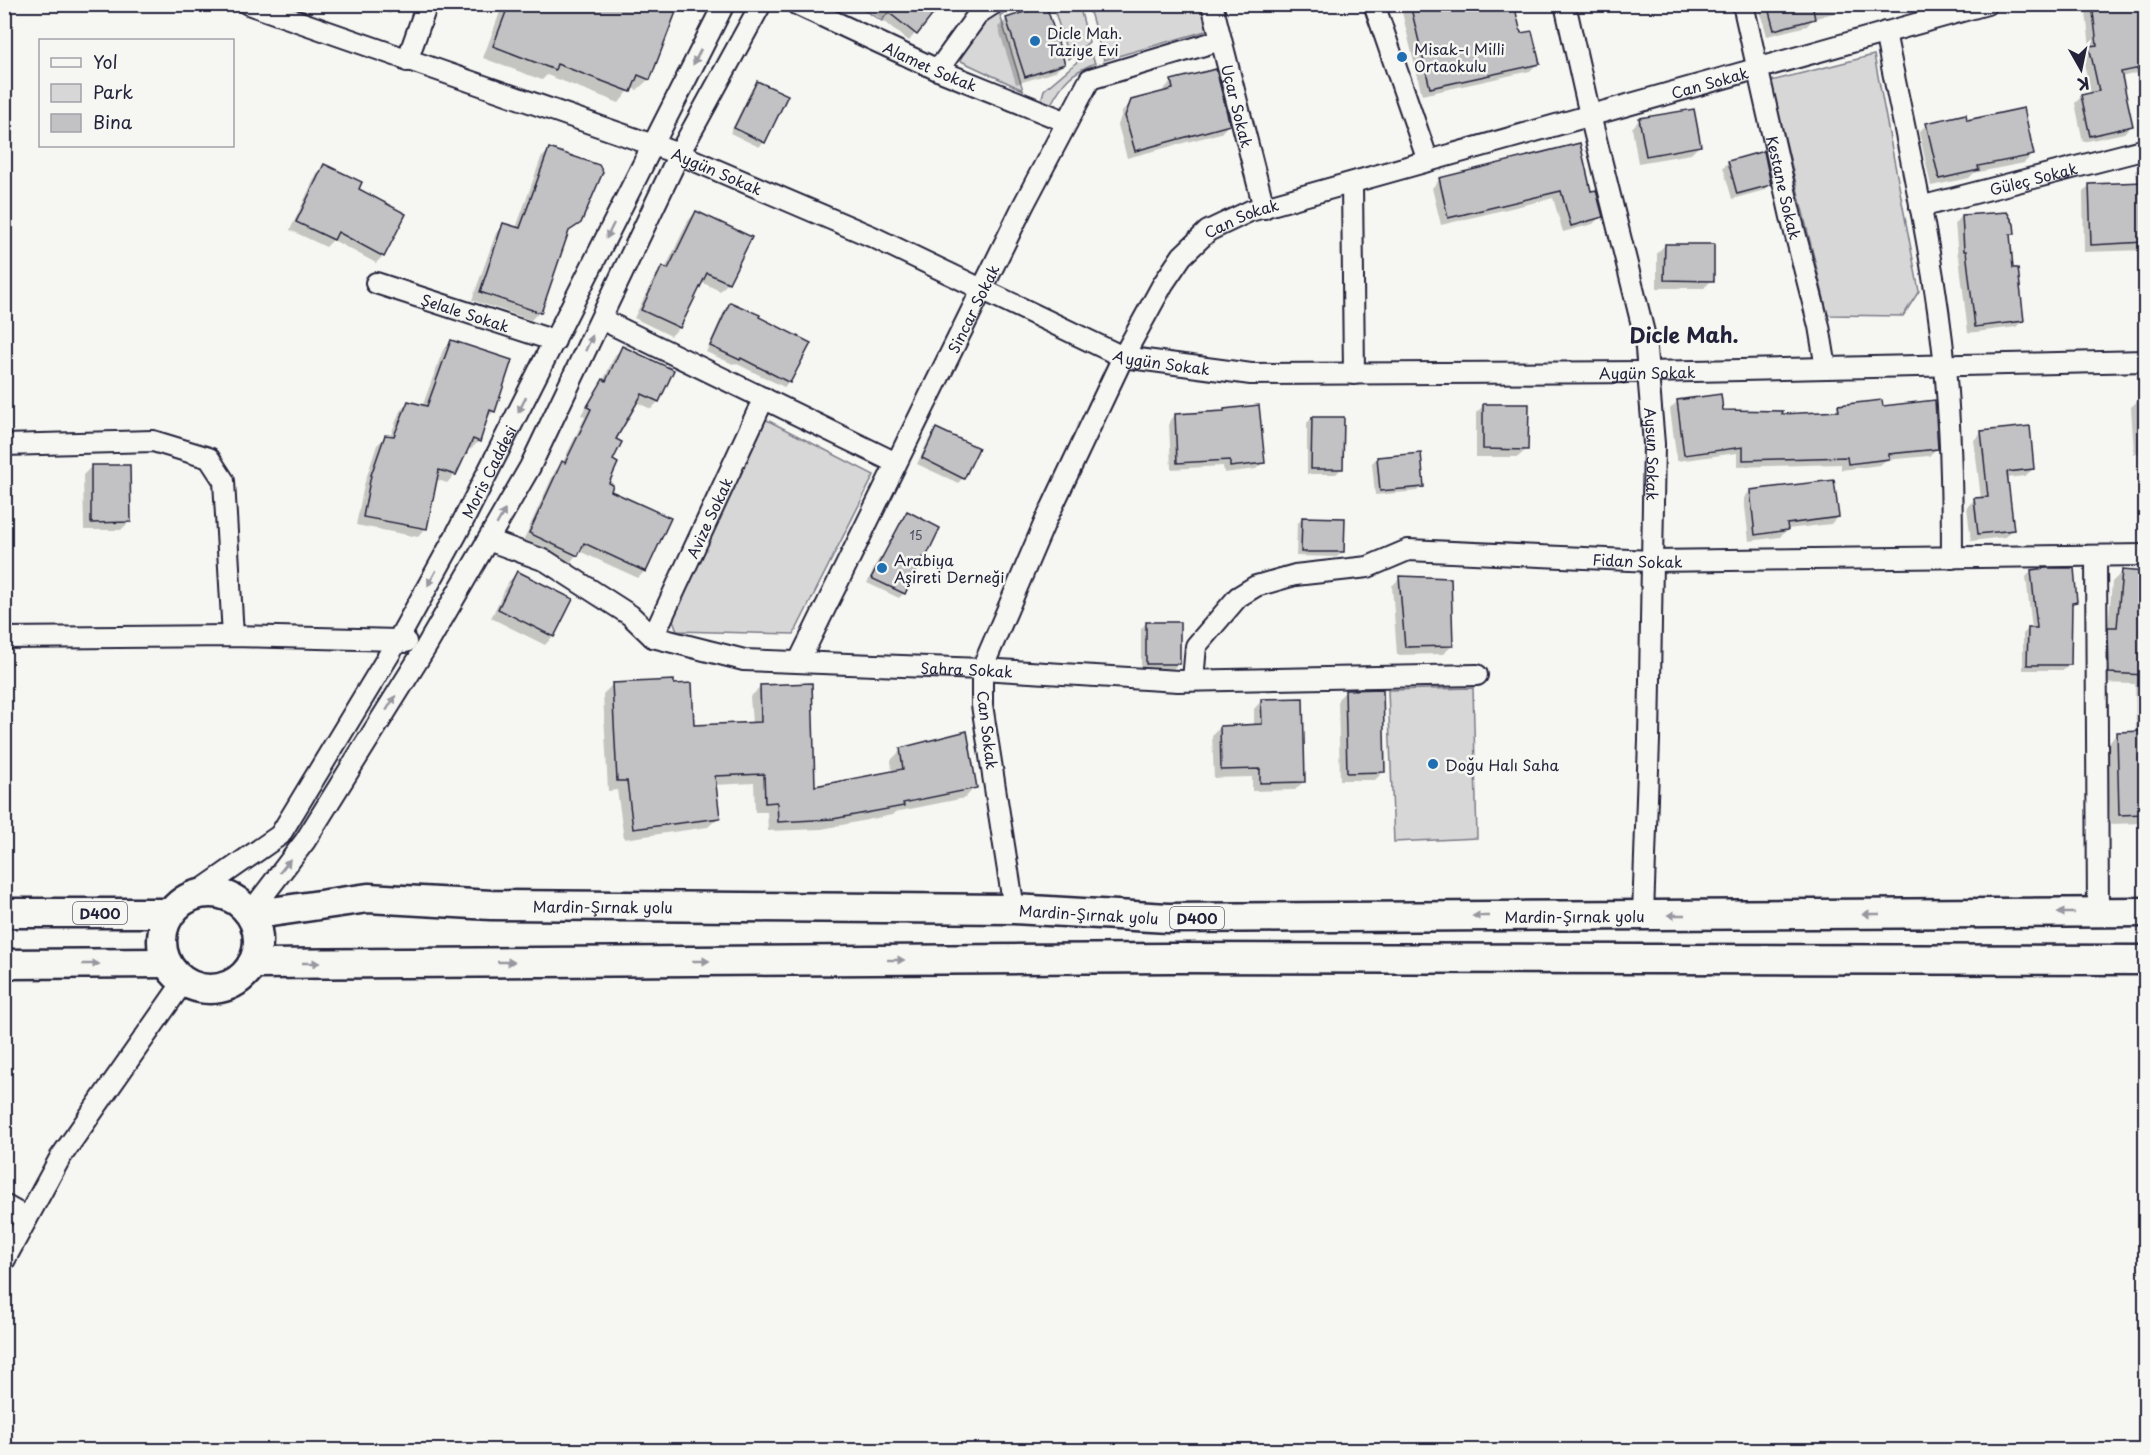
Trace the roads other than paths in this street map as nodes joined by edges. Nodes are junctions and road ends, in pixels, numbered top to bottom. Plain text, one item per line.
1 (248, 4) edge
2 (427, 4) edge
3 (724, 4) edge
4 (761, 4) edge
5 (796, 4) edge
6 (993, 4) edge
7 (1212, 4) edge
8 (1374, 4) edge
9 (1565, 4) edge
10 (1743, 4) edge
11 (1987, 4) edge
12 (1886, 32) junction
13 (1221, 40) junction
14 (407, 61) junction
15 (1756, 68) junction
16 (938, 70) junction
17 (1590, 115) junction
18 (1067, 122) junction
19 (652, 145) junction
20 (2145, 149) edge
21 (679, 154) junction
22 (1428, 161) junction
23 (1352, 183) junction
24 (1920, 207) junction
25 (1264, 208) junction
26 (376, 283) dead end
27 (983, 290) junction
28 (601, 319) junction
29 (555, 341) junction
30 (1123, 357) junction
31 (2145, 362) edge
32 (1945, 366) junction
33 (1826, 369) junction
34 (1648, 372) junction
35 (1354, 374) junction
36 (764, 398) junction
37 (4, 445) edge
38 (896, 463) junction
39 (488, 540) junction
40 (2145, 555) edge
41 (2096, 556) junction
42 (1952, 558) junction
43 (1652, 561) junction
44 (233, 636) junction
45 (4, 638) edge
46 (653, 638) junction
47 (398, 640) junction
48 (426, 647) junction
49 (799, 662) junction
50 (982, 669) junction
51 (1477, 675) dead end
52 (1193, 680) junction
53 (194, 895) junction
54 (1014, 909) junction
55 (2098, 912) junction
56 (2145, 912) edge
57 (4, 913) edge
58 (170, 913) junction
59 (249, 913) junction
60 (1643, 915) junction
61 (2145, 960) edge
62 (4, 964) edge
63 (252, 964) junction
64 (176, 972) junction
65 (4, 1205) edge
66 (27, 1218) junction
67 (4, 1261) edge

1 - 14 street, Aygün Sokak
2 - 14 street
3 -> 19 street, Moris Caddesi
4 - 21 street, Moris Caddesi
5 - 16 street, Alamet Sokak
6 - 16 street
7 - 13 street, Uçar Sokak
8 - 22 street
9 - 17 street, Aysun Sokak
10 - 15 street, Kestane Sokak
11 - 12 street, Can Sokak
12 - 15 street, Can Sokak
12 - 24 street
13 - 18 street, Sincar Sokak
13 - 25 street, Uçar Sokak
14 - 19 street, Aygün Sokak
15 - 17 street, Can Sokak
15 - 33 street, Kestane Sokak
16 - 18 street, Alamet Sokak
17 - 22 street, Can Sokak
17 - 34 street, Aysun Sokak
18 - 27 street, Sincar Sokak
19 - 21 street, Aygün Sokak
19 -> 29 street, Moris Caddesi
20 - 24 street, Güleç Sokak
21 - 27 street, Aygün Sokak
21 - 28 street, Moris Caddesi
22 - 23 street, Can Sokak
23 - 25 street, Can Sokak
23 - 35 street
24 - 32 street
25 - 30 street, Can Sokak
26 - 29 street, Şelale Sokak
27 - 30 street, Aygün Sokak
27 - 38 street, Sincar Sokak
28 - 36 street
39 -> 28 street, Moris Caddesi
29 -> 47 street, Moris Caddesi
30 - 35 street, Aygün Sokak
30 - 50 street, Can Sokak
31 - 32 street, Aygün Sokak
32 - 33 street, Aygün Sokak
32 - 42 street
33 - 34 street, Aygün Sokak
34 - 35 street, Aygün Sokak
34 - 43 street, Aysun Sokak
36 - 38 street
36 - 46 street, Avize Sokak
37 - 44 street
38 - 49 street, Sincar Sokak
39 - 46 street
39 - 48 street, Moris Caddesi
40 - 41 street, Fidan Sokak
41 - 42 street, Fidan Sokak
41 - 55 street
42 - 43 street, Fidan Sokak
43 - 52 street, Fidan Sokak
43 - 60 street, Aysun Sokak
44 - 45 street
44 - 47 street
46 - 49 street, Sahra Sokak
47 - 48 street
47 - 53 street, Moris Caddesi
59 -> 48 street, Moris Caddesi
49 - 50 street, Sahra Sokak
50 - 52 street, Sahra Sokak
50 - 54 street, Can Sokak
51 - 52 street, Sahra Sokak
53 - 58 highway
53 - 59 highway
54 - 59 highway, Mardin-Şırnak yolu / D400
60 -> 54 highway, Mardin-Şırnak yolu / D400
55 - 56 highway, Mardin-Şırnak yolu / D400
55 -> 60 highway, Mardin-Şırnak yolu / D400
57 - 58 highway, D400
58 - 64 highway
59 - 63 highway
63 -> 61 highway
62 -> 64 highway
63 - 64 highway
64 - 66 street
65 - 66 street
66 - 67 street

